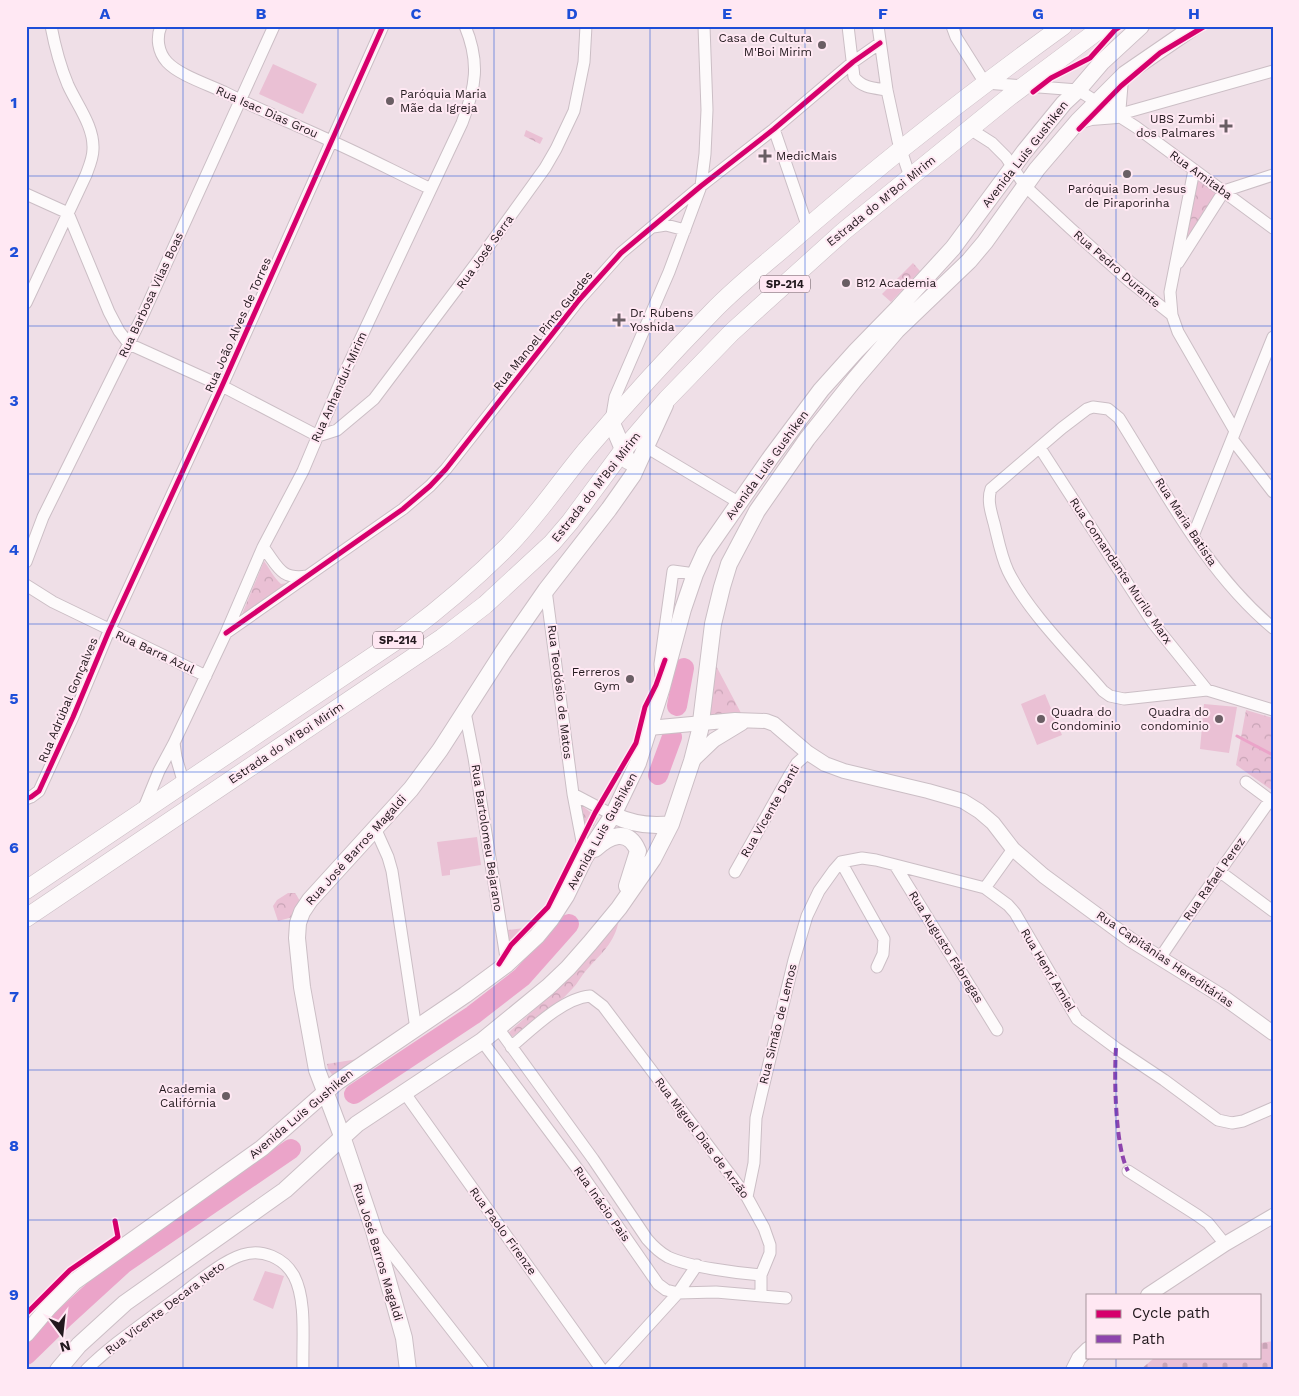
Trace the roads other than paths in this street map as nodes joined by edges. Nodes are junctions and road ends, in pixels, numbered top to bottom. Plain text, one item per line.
1 (51, 26) edge
2 (161, 26) edge
3 (274, 26) edge
4 (382, 26) edge
5 (466, 26) edge
6 (586, 26) edge
7 (704, 26) edge
8 (848, 26) edge
9 (878, 26) edge
10 (952, 26) edge
11 (1063, 26) edge
12 (1104, 26) edge
13 (1141, 26) edge
14 (1195, 26) edge
15 (880, 43) junction
16 (853, 62) junction
17 (1273, 71) edge
18 (1122, 77) junction
19 (985, 83) junction
20 (1025, 85) junction
21 (886, 90) junction
22 (1078, 90) junction
23 (240, 100) junction
24 (1097, 102) junction
25 (1117, 115) junction
26 (1078, 121) junction
27 (774, 129) junction
28 (970, 129) junction
29 (332, 141) junction
30 (901, 150) junction
31 (1013, 167) junction
32 (1194, 170) junction
33 (1273, 175) edge
34 (910, 177) junction
35 (702, 186) junction
36 (1025, 186) junction
37 (430, 189) junction
38 (1224, 191) junction
39 (26, 194) edge
40 (68, 213) junction
41 (651, 228) junction
42 (808, 228) junction
43 (1273, 228) edge
44 (685, 230) junction
45 (1174, 269) junction
46 (26, 303) edge
47 (1172, 315) junction
48 (1273, 337) edge
49 (129, 344) junction
50 (222, 386) junction
51 (667, 399) junction
52 (611, 421) junction
53 (1234, 435) junction
54 (318, 436) junction
55 (646, 447) junction
56 (1040, 448) junction
57 (624, 449) junction
58 (633, 475) junction
59 (1273, 492) edge
60 (738, 505) junction
61 (1192, 536) junction
62 (263, 548) junction
63 (26, 562) edge
64 (695, 574) junction
65 (307, 576) junction
66 (26, 585) edge
67 (546, 590) junction
68 (1273, 628) edge
69 (109, 631) junction
70 (226, 633) junction
71 (206, 676) junction
72 (662, 687) junction
73 (1207, 690) junction
74 (1273, 710) edge
75 (465, 712) junction
76 (750, 720) junction
77 (701, 723) junction
78 (649, 728) junction
79 (174, 742) junction
80 (808, 753) junction
81 (692, 761) junction
82 (1246, 782) dead end
83 (184, 784) junction
84 (573, 794) junction
85 (26, 799) edge
86 (1271, 801) edge
87 (142, 812) junction
88 (613, 814) junction
89 (167, 823) junction
90 (672, 824) junction
91 (375, 828) junction
92 (1013, 849) junction
93 (586, 857) junction
94 (841, 862) junction
95 (895, 865) junction
96 (1219, 871) junction
97 (735, 872) dead end
98 (28, 886) edge
99 (985, 888) junction
100 (619, 908) junction
101 (1273, 911) edge
102 (26, 918) edge
103 (1160, 958) junction
104 (507, 964) junction
105 (877, 967) dead end
106 (416, 1028) junction
107 (498, 1028) junction
108 (997, 1030) dead end
109 (1273, 1033) edge
110 (482, 1041) junction
111 (511, 1047) junction
112 (324, 1092) junction
113 (404, 1092) junction
114 (1273, 1108) edge
115 (342, 1136) junction
116 (1128, 1171) dead end
117 (747, 1197) junction
118 (1273, 1216) edge
119 (374, 1231) junction
120 (1225, 1244) junction
121 (697, 1265) junction
122 (385, 1268) junction
123 (761, 1275) junction
124 (411, 1277) junction
125 (678, 1293) junction
126 (1150, 1294) edge
127 (761, 1296) junction
128 (786, 1298) dead end
129 (26, 1334) edge
130 (1086, 1351) edge
131 (58, 1370) edge
132 (86, 1370) edge
133 (303, 1370) edge
134 (408, 1370) edge
135 (483, 1370) edge
136 (602, 1370) edge
137 (608, 1370) edge
138 (1073, 1370) edge

1 - 40 street
2 - 23 street, Rua Isac Dias Grou
3 - 23 street, Rua Barbosa Vilas Boas
4 - 29 street, Rua João Alves de Torres
5 - 37 street, Rua Anhanduí-Mirim
6 - 54 street, Rua José Serra
7 - 35 street
8 - 16 street
9 - 15 street
10 - 19 street
11 - 19 main road, Estrada do M'Boi Mirim / SP-214
12 - 20 main road, Estrada do M'Boi Mirim / SP-214
13 - 22 main road, Avenida Luis Gushiken
14 - 18 main road
15 - 16 street, Rua Manoel Pinto Guedes
15 - 21 street
16 - 21 street
16 - 27 street, Rua Manoel Pinto Guedes
17 - 25 street
18 - 24 main road, Avenida Luis Gushiken
18 - 25 main road
19 - 20 street
19 - 30 main road, Estrada do M'Boi Mirim / SP-214
20 - 22 street
20 - 28 main road, Estrada do M'Boi Mirim / SP-214
21 - 30 street
22 - 24 street, Rua Amitaba
22 - 31 main road, Avenida Luis Gushiken
23 - 29 street, Rua Isac Dias Grou
23 - 49 street, Rua Barbosa Vilas Boas
24 - 25 street, Rua Amitaba
24 - 26 main road, Avenida Luis Gushiken
25 - 26 main road
25 - 32 street, Rua Amitaba
26 - 36 main road, Avenida Luis Gushiken
27 - 35 street, Rua Manoel Pinto Guedes
27 - 42 street
28 - 31 street, Rua Pedro Durante
28 - 34 main road, Estrada do M'Boi Mirim / SP-214
29 - 37 street, Rua Isac Dias Grou
29 - 50 street, Rua João Alves de Torres
30 - 34 street
30 - 42 main road, Estrada do M'Boi Mirim / SP-214
31 - 36 street, Rua Pedro Durante
31 - 60 main road, Avenida Luis Gushiken
32 - 38 street, Rua Amitaba
32 - 45 street
33 - 38 street
34 - 51 main road, Estrada do M'Boi Mirim / SP-214
35 - 41 street, Rua Manoel Pinto Guedes
35 - 44 street
36 - 47 street, Rua Pedro Durante
36 - 77 main road, Avenida Luis Gushiken
37 - 54 street, Rua Anhanduí-Mirim
38 - 43 street, Rua Amitaba
38 - 45 street
39 - 40 street
40 - 46 street
40 - 49 street
41 - 44 street
41 - 65 street, Rua Manoel Pinto Guedes
42 - 52 main road, Estrada do M'Boi Mirim / SP-214
44 - 52 street
45 - 47 street
47 - 53 street, Rua Pedro Durante
48 - 53 street
49 - 50 street
49 - 63 street, Rua Barbosa Vilas Boas
50 - 54 street
50 - 69 street, Rua João Alves de Torres
51 - 55 main road, Rua José Barros Magaldi
51 - 57 main road, Estrada do M'Boi Mirim / SP-214
52 - 57 main road
52 - 83 main road, Estrada do M'Boi Mirim / SP-214
53 - 59 street, Rua Pedro Durante
53 - 61 street
54 - 62 street, Rua Anhanduí-Mirim
55 - 58 main road, Rua José Barros Magaldi
55 - 60 street
56 - 61 street, Rua Maria Batista
56 - 73 street, Rua Comandante Murilo Marx
56 - 73 street
57 - 58 main road
57 - 89 main road, Estrada do M'Boi Mirim / SP-214
58 - 67 main road, Rua José Barros Magaldi
60 - 64 main road, Avenida Luis Gushiken
61 - 68 street, Rua Maria Batista
62 - 65 street
62 - 70 street, Rua Anhanduí-Mirim
64 - 72 main road, Avenida Luis Gushiken
64 - 72 street
65 - 70 street, Rua Manoel Pinto Guedes
66 - 69 street, Rua Barra Azul
67 - 75 main road, Rua José Barros Magaldi
67 - 84 street, Rua Teodósio de Matos
69 - 71 street, Rua Barra Azul
69 - 85 street, Rua Adrúbal Gonçalves
70 - 71 street, Rua Anhanduí-Mirim
71 - 79 street, Rua Anhanduí-Mirim
72 - 78 main road, Avenida Luis Gushiken
73 - 74 street
75 - 91 main road, Rua José Barros Magaldi
75 - 104 street, Rua Bartolomeu Bejarano
76 - 77 street, Rua Capitânias Hereditárias
76 - 80 street, Rua Capitânias Hereditárias
76 - 81 street
77 - 78 street, Rua Capitânias Hereditárias
77 - 81 main road, Avenida Luis Gushiken
78 - 88 main road, Avenida Luis Gushiken
79 - 83 street
79 - 87 street, Rua Anhanduí-Mirim
80 - 92 street, Rua Capitânias Hereditárias
80 - 97 street, Rua Vicente Danti
81 - 90 main road, Avenida Luis Gushiken
82 - 86 street
83 - 87 main road, Estrada do M'Boi Mirim / SP-214
83 - 89 main road
84 - 88 street
84 - 93 street, Rua Teodósio de Matos
86 - 96 street, Rua Rafael Perez
87 - 98 main road, Estrada do M'Boi Mirim / SP-214
88 - 90 main road
88 - 93 main road, Avenida Luis Gushiken
89 - 102 main road, Estrada do M'Boi Mirim / SP-214
90 - 100 main road, Avenida Luis Gushiken
91 - 106 street
91 - 112 main road, Rua José Barros Magaldi
92 - 99 street
92 - 103 street, Rua Capitânias Hereditárias
93 - 100 main road
93 - 104 main road, Avenida Luis Gushiken
94 - 95 street
94 - 105 street
94 - 117 street, Rua Simão de Lemos
95 - 99 street
95 - 108 street, Rua Augusto Fábregas
96 - 101 street
96 - 103 street, Rua Rafael Perez
99 - 114 street, Rua Henri Amiel
100 - 107 main road, Avenida Luis Gushiken
103 - 109 street, Rua Capitânias Hereditárias
104 - 106 main road, Avenida Luis Gushiken
106 - 112 main road, Avenida Luis Gushiken
107 - 110 main road, Avenida Luis Gushiken
107 - 111 street, Rua Inácio Pais
110 - 113 main road, Avenida Luis Gushiken
110 - 125 street, Rua Inácio Pais
111 - 117 street, Rua Miguel Dias de Arzão
111 - 121 street, Rua Inácio Pais
112 - 115 main road, Rua José Barros Magaldi
112 - 129 main road, Avenida Luis Gushiken
113 - 115 main road, Avenida Luis Gushiken
113 - 136 street, Rua Paolo Firenze
115 - 119 main road, Rua José Barros Magaldi
115 - 131 main road, Avenida Luis Gushiken
116 - 120 street
117 - 123 street, Rua Miguel Dias de Arzão
118 - 120 street
119 - 122 main road, Rua José Barros Magaldi
119 - 124 street
120 - 126 street
121 - 123 street, Rua Inácio Pais
121 - 125 street
122 - 124 street
122 - 134 main road, Rua José Barros Magaldi
123 - 127 street, Rua Miguel Dias de Arzão
124 - 135 street
125 - 127 street, Rua Inácio Pais
125 - 137 street
127 - 128 street, Rua Inácio Pais
130 - 138 street
132 - 133 street, Rua Vicente Decara Neto

